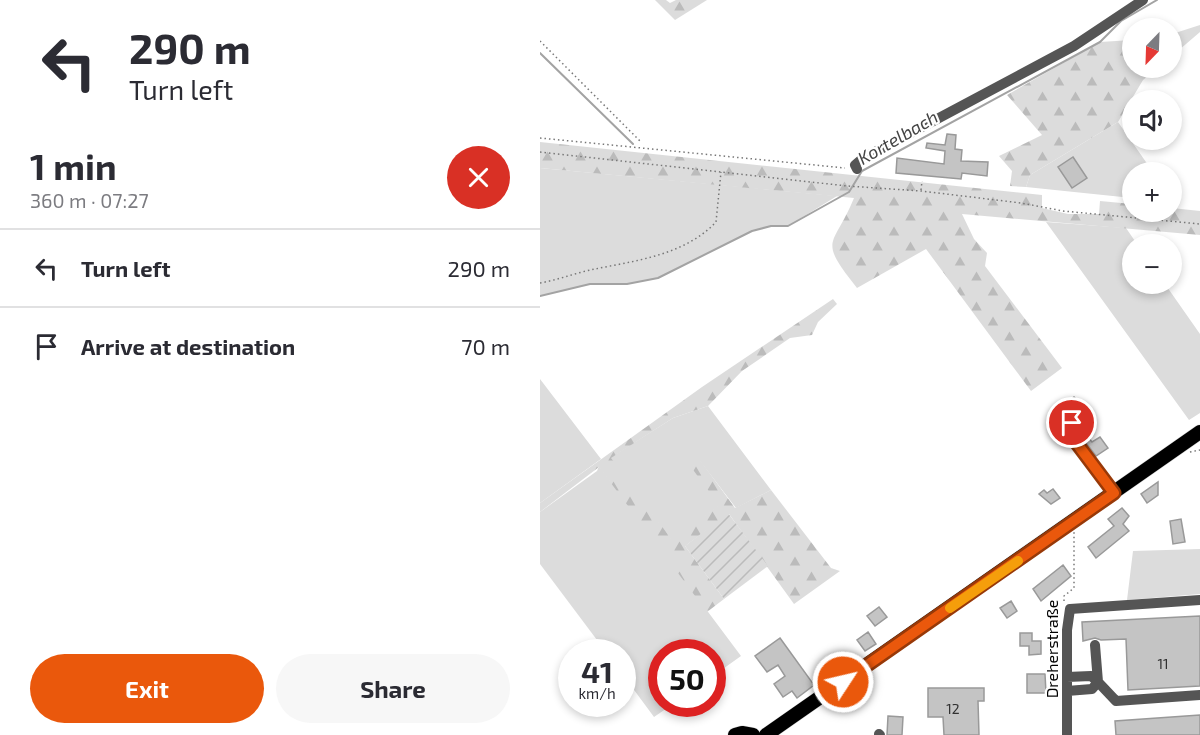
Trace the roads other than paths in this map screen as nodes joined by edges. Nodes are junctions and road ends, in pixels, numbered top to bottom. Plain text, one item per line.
1 (1143, 0) edge
2 (857, 170) road end
3 (1081, 414) dead end
4 (1200, 432) edge
5 (1114, 493) junction
6 (1200, 600) edge
7 (1095, 645) dead end
8 (1067, 678) junction
9 (1098, 682) junction
10 (1067, 691) junction
11 (1200, 695) edge
12 (735, 735) edge
13 (753, 735) edge
14 (766, 735) edge
15 (1067, 735) edge

1 - 2 street
3 - 5 street
4 - 5 main road
5 - 14 main road
6 - 8 street, Dreherstraße
7 - 9 street
8 - 9 street
8 - 10 street, Dreherstraße
9 - 10 street
9 - 11 street
10 - 15 street, Dreherstraße
12 - 13 main road

